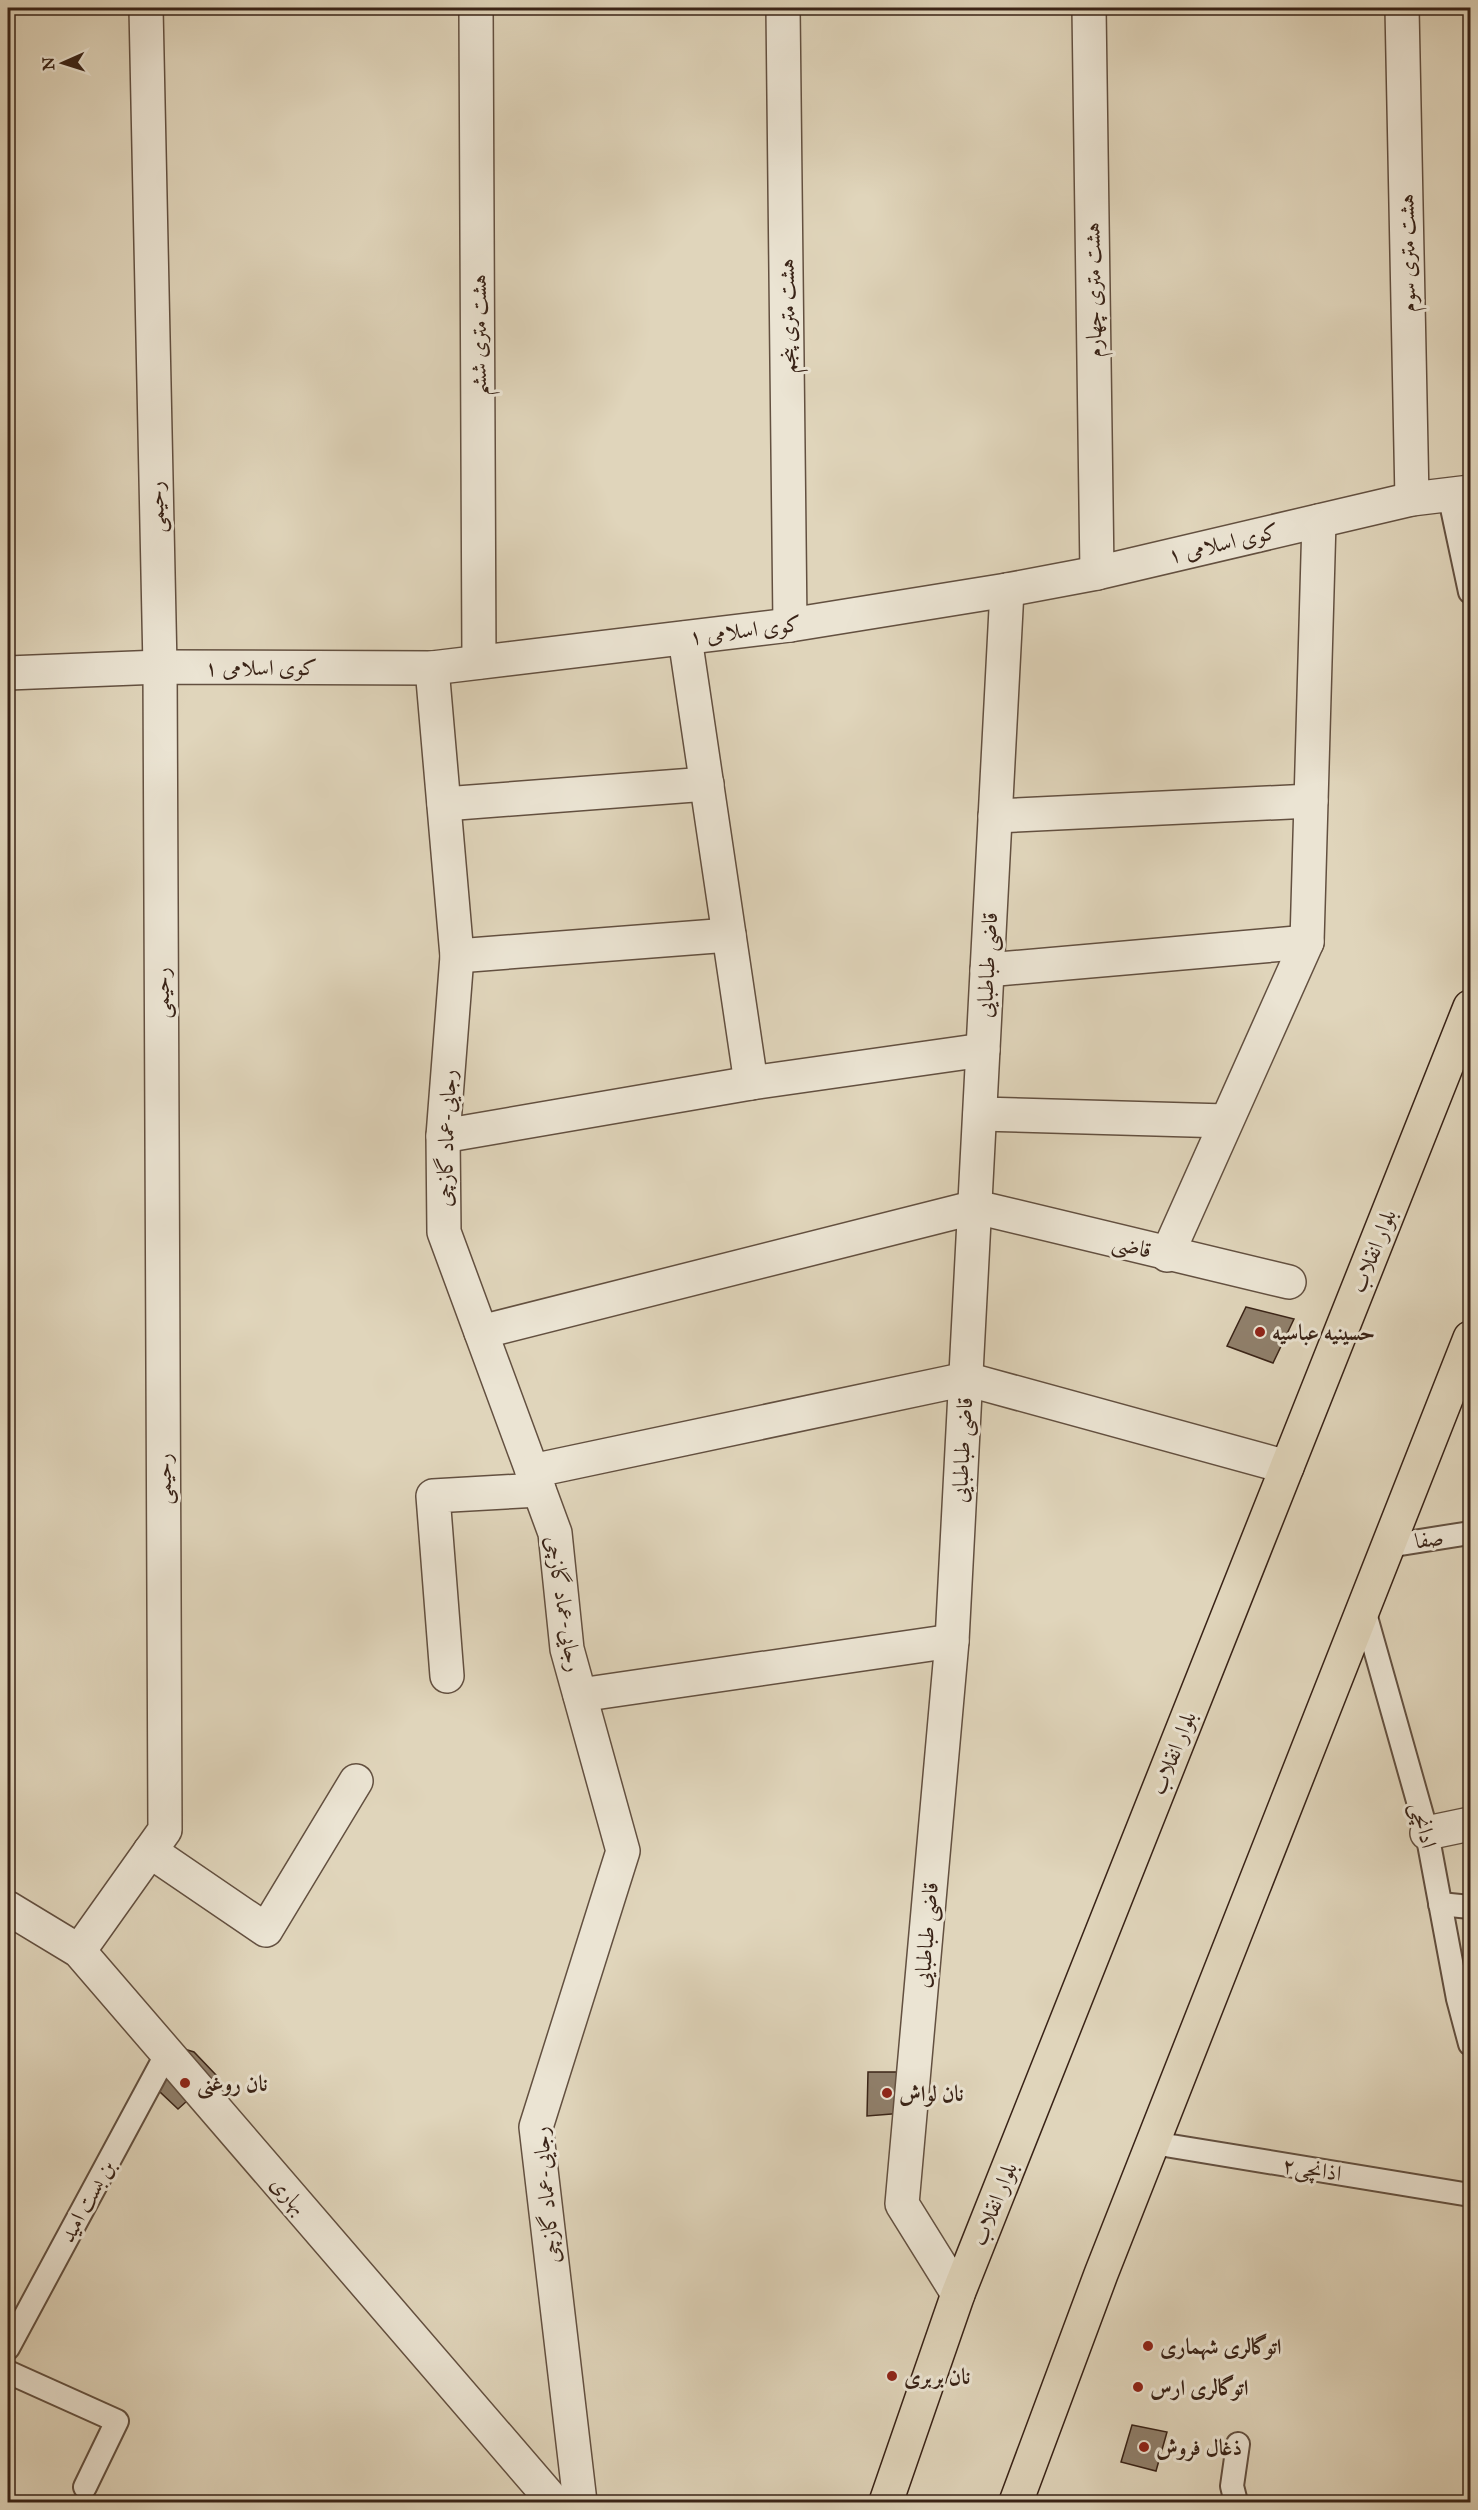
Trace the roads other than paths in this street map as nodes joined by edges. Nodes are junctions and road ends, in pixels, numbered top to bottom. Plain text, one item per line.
1 (146, 8) edge
2 (476, 8) edge
3 (783, 8) edge
4 (1089, 8) edge
5 (1402, 8) edge
6 (1460, 493) edge
7 (1412, 499) junction
8 (1319, 521) junction
9 (1097, 573) junction
10 (1007, 590) junction
11 (1470, 592) edge
12 (790, 625) junction
13 (685, 638) junction
14 (479, 662) junction
15 (159, 667) junction
16 (432, 668) junction
17 (8, 674) edge
18 (707, 784) junction
19 (1311, 801) junction
20 (444, 804) junction
21 (995, 816) junction
22 (729, 935) junction
23 (1307, 942) junction
24 (457, 956) junction
25 (987, 970) junction
26 (1470, 1007) edge
27 (982, 1050) junction
28 (751, 1083) junction
29 (980, 1114) junction
30 (1226, 1121) junction
31 (443, 1136) junction
32 (976, 1207) junction
33 (1167, 1255) junction
34 (1289, 1282) dead end
35 (481, 1332) junction
36 (1470, 1338) edge
37 (966, 1379) junction
38 (1287, 1467) junction
39 (536, 1481) junction
40 (1470, 1533) edge
41 (1388, 1546) junction
42 (1365, 1610) junction
43 (952, 1641) junction
44 (447, 1676) dead end
45 (580, 1695) junction
46 (356, 1781) dead end
47 (1470, 1824) edge
48 (1428, 1833) junction
49 (150, 1851) junction
50 (1440, 1904) junction
51 (1470, 1907) edge
52 (8, 1908) edge
53 (79, 1951) junction
54 (1470, 2044) edge
55 (167, 2054) junction
56 (1153, 2143) junction
57 (1470, 2195) edge
58 (958, 2294) junction
59 (8, 2348) edge
60 (8, 2372) edge
61 (1238, 2444) dead end
62 (85, 2487) dead end
63 (554, 2502) edge
64 (580, 2502) edge
65 (886, 2502) edge
66 (1016, 2502) edge
67 (1236, 2502) edge

1 - 15 street, رحیمی
2 - 14 street, هشت متری ششم
3 - 12 street, هشت متری پنجم
4 - 9 street, هشت متری چهارم
5 - 7 street, هشت متری سوم
6 - 7 street, کوی اسلامی ۱
6 - 11 lane
7 - 8 street, کوی اسلامی ۱
8 - 9 street, کوی اسلامی ۱
8 - 19 street
9 - 10 street, کوی اسلامی ۱
10 - 12 street, کوی اسلامی ۱
10 - 21 street, قاضی طباطبایی
12 - 13 street, کوی اسلامی ۱
13 - 14 street, کوی اسلامی ۱
13 - 18 street
14 - 16 street, کوی اسلامی ۱
15 - 16 street, کوی اسلامی ۱
15 - 17 street, کوی اسلامی ۱
15 - 49 street, رحیمی
16 - 20 street, رجایی-عماد گازچی
18 - 20 street
18 - 22 street
19 - 21 street
19 - 23 street
20 - 24 street, رجایی-عماد گازچی
21 - 25 street, قاضی طباطبایی
22 - 24 street
22 - 28 street
23 - 25 street
23 - 30 street
24 - 31 street, رجایی-عماد گازچی
25 - 27 street, قاضی طباطبایی
26 - 38 main road, بلوار انقلاب
27 - 28 street
27 - 29 street, قاضی طباطبایی
28 - 31 street
29 - 30 street
29 - 32 street, قاضی طباطبایی
30 - 33 street
31 - 35 street, رجایی-عماد گازچی
32 - 33 street, قاضی
32 - 35 street
32 - 37 street, قاضی طباطبایی
33 - 34 street, قاضی
35 - 39 street, رجایی-عماد گازچی
36 - 41 main road
37 - 38 street
37 - 39 street
37 - 43 street, قاضی طباطبایی
38 - 58 main road, بلوار انقلاب
39 - 44 street
39 - 45 street, رجایی-عماد گازچی
40 - 41 lane, صفا
41 - 42 main road
42 - 48 lane, ادانچی
42 - 56 main road
43 - 45 street
43 - 58 street, قاضی طباطبایی
45 - 64 street, رجایی-عماد گازچی
46 - 49 street
47 - 48 street
48 - 50 lane, ادانچی
49 - 53 street, رحیمی
50 - 51 lane
50 - 54 lane, ادانچی
52 - 53 street, بهاری
53 - 55 street, بهاری
55 - 59 lane, بن بست امید
55 - 63 street, بهاری
56 - 57 lane, اذانچی۲
56 - 66 main road
58 - 65 main road, بلوار انقلاب
60 - 62 lane
61 - 67 lane

